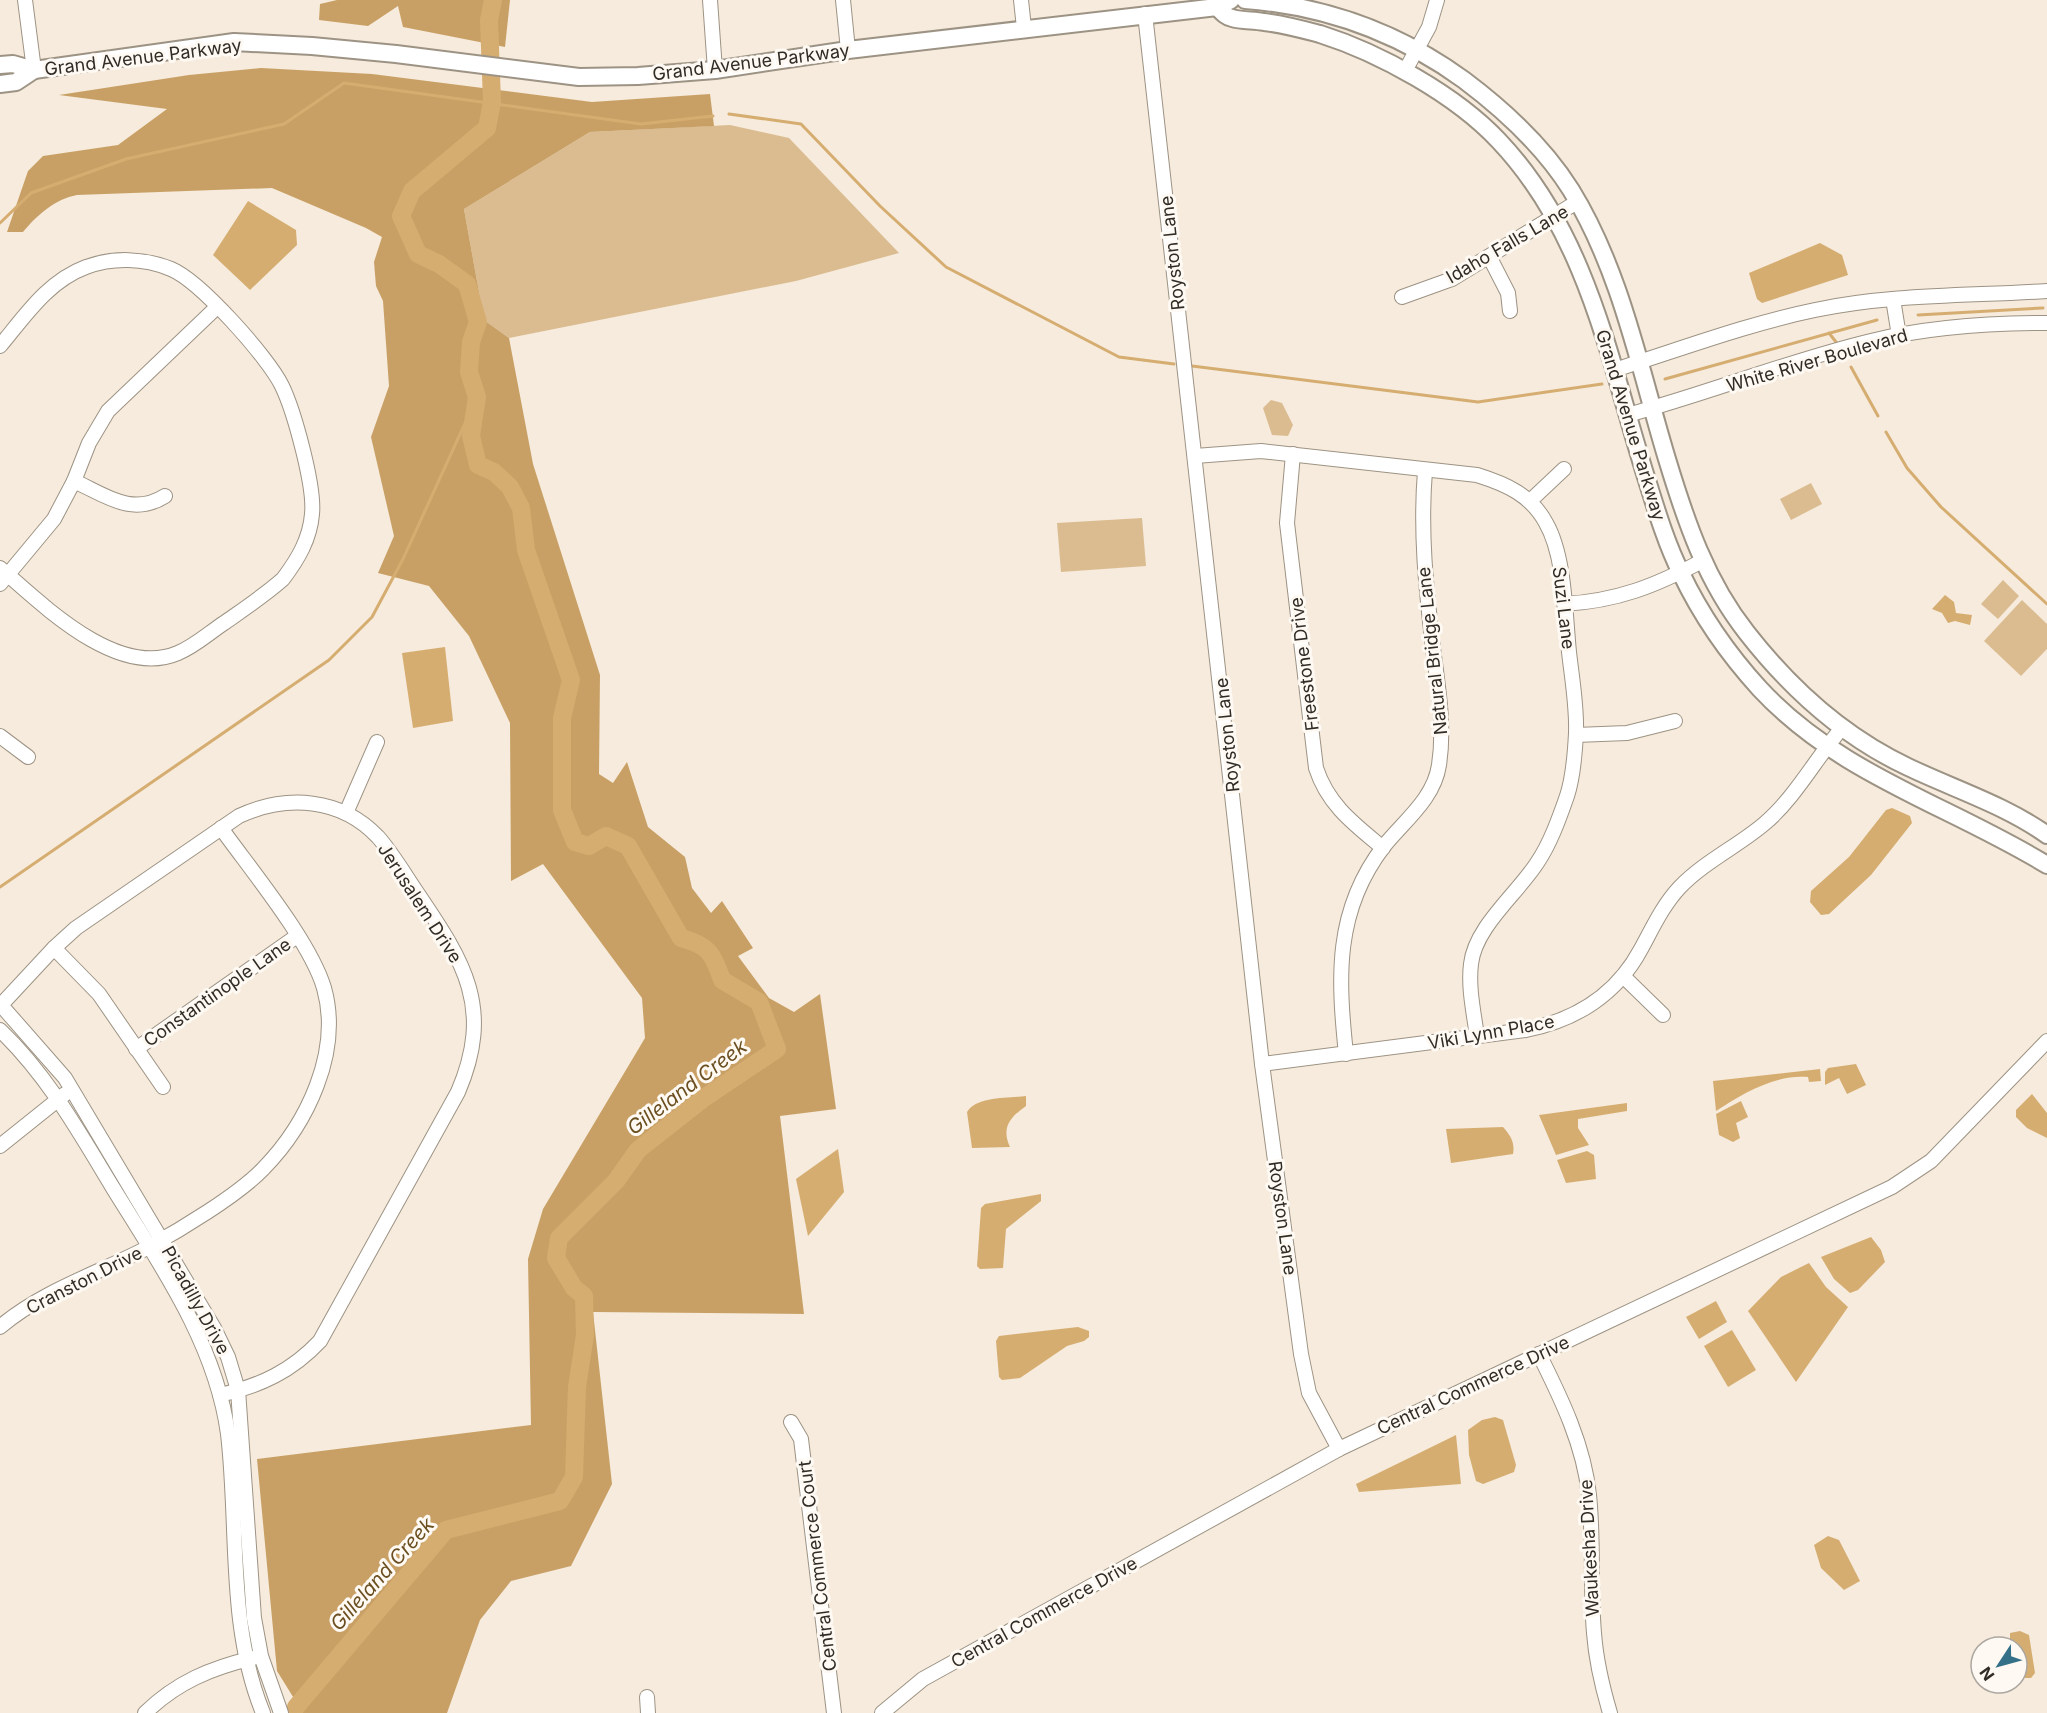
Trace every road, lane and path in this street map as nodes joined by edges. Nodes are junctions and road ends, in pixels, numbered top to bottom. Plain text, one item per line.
1 (25, 0) edge
2 (710, 0) edge
3 (843, 0) edge
4 (1021, 0) edge
5 (1245, 0) edge
6 (1437, 0) edge
7 (1222, 2) edge
8 (1145, 14) junction
9 (1024, 28) junction
10 (1418, 49) junction
11 (848, 50) junction
12 (0, 65) edge
13 (34, 70) junction
14 (715, 70) junction
15 (1405, 71) junction
16 (0, 84) edge
17 (1577, 202) junction
18 (1555, 217) junction
19 (1490, 258) junction
20 (2047, 291) edge
21 (1402, 297) dead end
22 (1893, 299) junction
23 (217, 307) junction
24 (1510, 311) dead end
25 (2047, 324) edge
26 (1899, 336) junction
27 (0, 346) edge
28 (1639, 363) junction
29 (1614, 370) junction
30 (1652, 408) junction
31 (1627, 415) junction
32 (1293, 454) junction
33 (1195, 456) junction
34 (1564, 469) dead end
35 (1425, 471) junction
36 (74, 481) junction
37 (165, 496) dead end
38 (1530, 501) junction
39 (1702, 561) junction
40 (1680, 573) junction
41 (3, 576) edge
42 (1564, 604) junction
43 (1676, 721) dead end
44 (1842, 728) junction
45 (1576, 735) junction
46 (0, 736) edge
47 (377, 742) dead end
48 (1827, 746) junction
49 (28, 757) dead end
50 (346, 813) junction
51 (221, 828) junction
52 (2047, 835) edge
53 (1383, 848) junction
54 (2047, 865) edge
55 (297, 936) junction
56 (54, 948) junction
57 (1623, 976) junction
58 (0, 1005) edge
59 (1663, 1015) dead end
60 (0, 1030) edge
61 (1478, 1037) junction
62 (2047, 1041) edge
63 (136, 1049) junction
64 (1346, 1054) junction
65 (1263, 1064) junction
66 (163, 1087) dead end
67 (72, 1089) junction
68 (59, 1100) junction
69 (0, 1146) edge
70 (162, 1239) junction
71 (149, 1247) junction
72 (0, 1327) edge
73 (1539, 1354) junction
74 (238, 1390) junction
75 (220, 1395) junction
76 (791, 1422) dead end
77 (1339, 1449) junction
78 (261, 1656) junction
79 (245, 1660) junction
80 (647, 1697) dead end
81 (145, 1713) edge
82 (262, 1713) edge
83 (281, 1713) edge
84 (648, 1713) edge
85 (834, 1713) edge
86 (882, 1713) edge
87 (1610, 1713) edge

1 - 13 street
2 - 14 street
3 - 11 street
4 - 9 street
5 - 10 main road, Grand Avenue Parkway
6 - 10 street
7 - 8 main road, Grand Avenue Parkway
7 - 15 main road, Grand Avenue Parkway
8 - 9 main road, Grand Avenue Parkway
8 - 33 street, Royston Lane
9 - 11 main road, Grand Avenue Parkway
10 - 15 street
10 - 17 main road, Grand Avenue Parkway
11 - 14 main road, Grand Avenue Parkway
12 - 13 main road, Grand Avenue Parkway
13 - 14 main road, Grand Avenue Parkway
13 - 16 main road, Grand Avenue Parkway
15 - 18 main road, Grand Avenue Parkway
17 - 18 street, Idaho Falls Lane
17 - 28 main road, Grand Avenue Parkway
18 - 19 street, Idaho Falls Lane
18 - 29 main road, Grand Avenue Parkway
19 - 21 street, Idaho Falls Lane
19 - 24 street
20 - 22 street, White River Boulevard
22 - 26 street
22 - 28 street, White River Boulevard
23 - 27 street
23 - 36 street
23 - 41 street
25 - 26 street, White River Boulevard
26 - 30 street, White River Boulevard
28 - 29 street, White River Boulevard
28 - 30 main road, Grand Avenue Parkway
29 - 31 main road, Grand Avenue Parkway
30 - 31 street, White River Boulevard
30 - 39 main road, Grand Avenue Parkway
31 - 40 main road, Grand Avenue Parkway
32 - 33 street, Suzi Lane
32 - 35 street, Suzi Lane
32 - 53 street, Freestone Drive
33 - 65 street, Royston Lane
34 - 38 street
35 - 38 street, Suzi Lane
35 - 53 street, Natural Bridge Lane
36 - 37 street
36 - 41 street
38 - 42 street, Suzi Lane
39 - 40 street
39 - 44 main road, Grand Avenue Parkway
40 - 42 street
40 - 48 main road, Grand Avenue Parkway
42 - 45 street, Suzi Lane
43 - 45 street
44 - 48 street, Viki Lynn Place
44 - 52 main road, Grand Avenue Parkway
45 - 61 street, Suzi Lane
46 - 49 street
47 - 50 street
48 - 54 main road, Grand Avenue Parkway
48 - 57 street, Viki Lynn Place
50 - 51 street, Jerusalem Drive
50 - 74 street, Jerusalem Drive
51 - 55 street, Cranston Drive
51 - 56 street, Jerusalem Drive
53 - 64 street, Natural Bridge Lane
55 - 63 street, Constantinople Lane
55 - 70 street, Cranston Drive
56 - 58 street, Jerusalem Drive
56 - 63 street
57 - 59 street
57 - 61 street, Viki Lynn Place
58 - 67 street, Picadilly Drive
60 - 68 street, Picadilly Drive
61 - 64 street, Viki Lynn Place
62 - 73 street, Central Commerce Drive
63 - 66 street
64 - 65 street, Viki Lynn Place
65 - 77 street, Royston Lane
67 - 68 street
67 - 70 street, Picadilly Drive
68 - 69 street
68 - 71 street, Picadilly Drive
70 - 71 street, Cranston Drive
70 - 74 street, Picadilly Drive
71 - 72 street, Cranston Drive
71 - 75 street, Picadilly Drive
73 - 77 street, Central Commerce Drive
73 - 87 street, Waukesha Drive
74 - 75 street, Jerusalem Drive
74 - 78 street, Picadilly Drive
75 - 79 street, Picadilly Drive
76 - 85 street, Central Commerce Court
77 - 86 street, Central Commerce Drive
78 - 79 street
78 - 83 street, Picadilly Drive
79 - 81 street
79 - 82 street, Picadilly Drive
80 - 84 street

